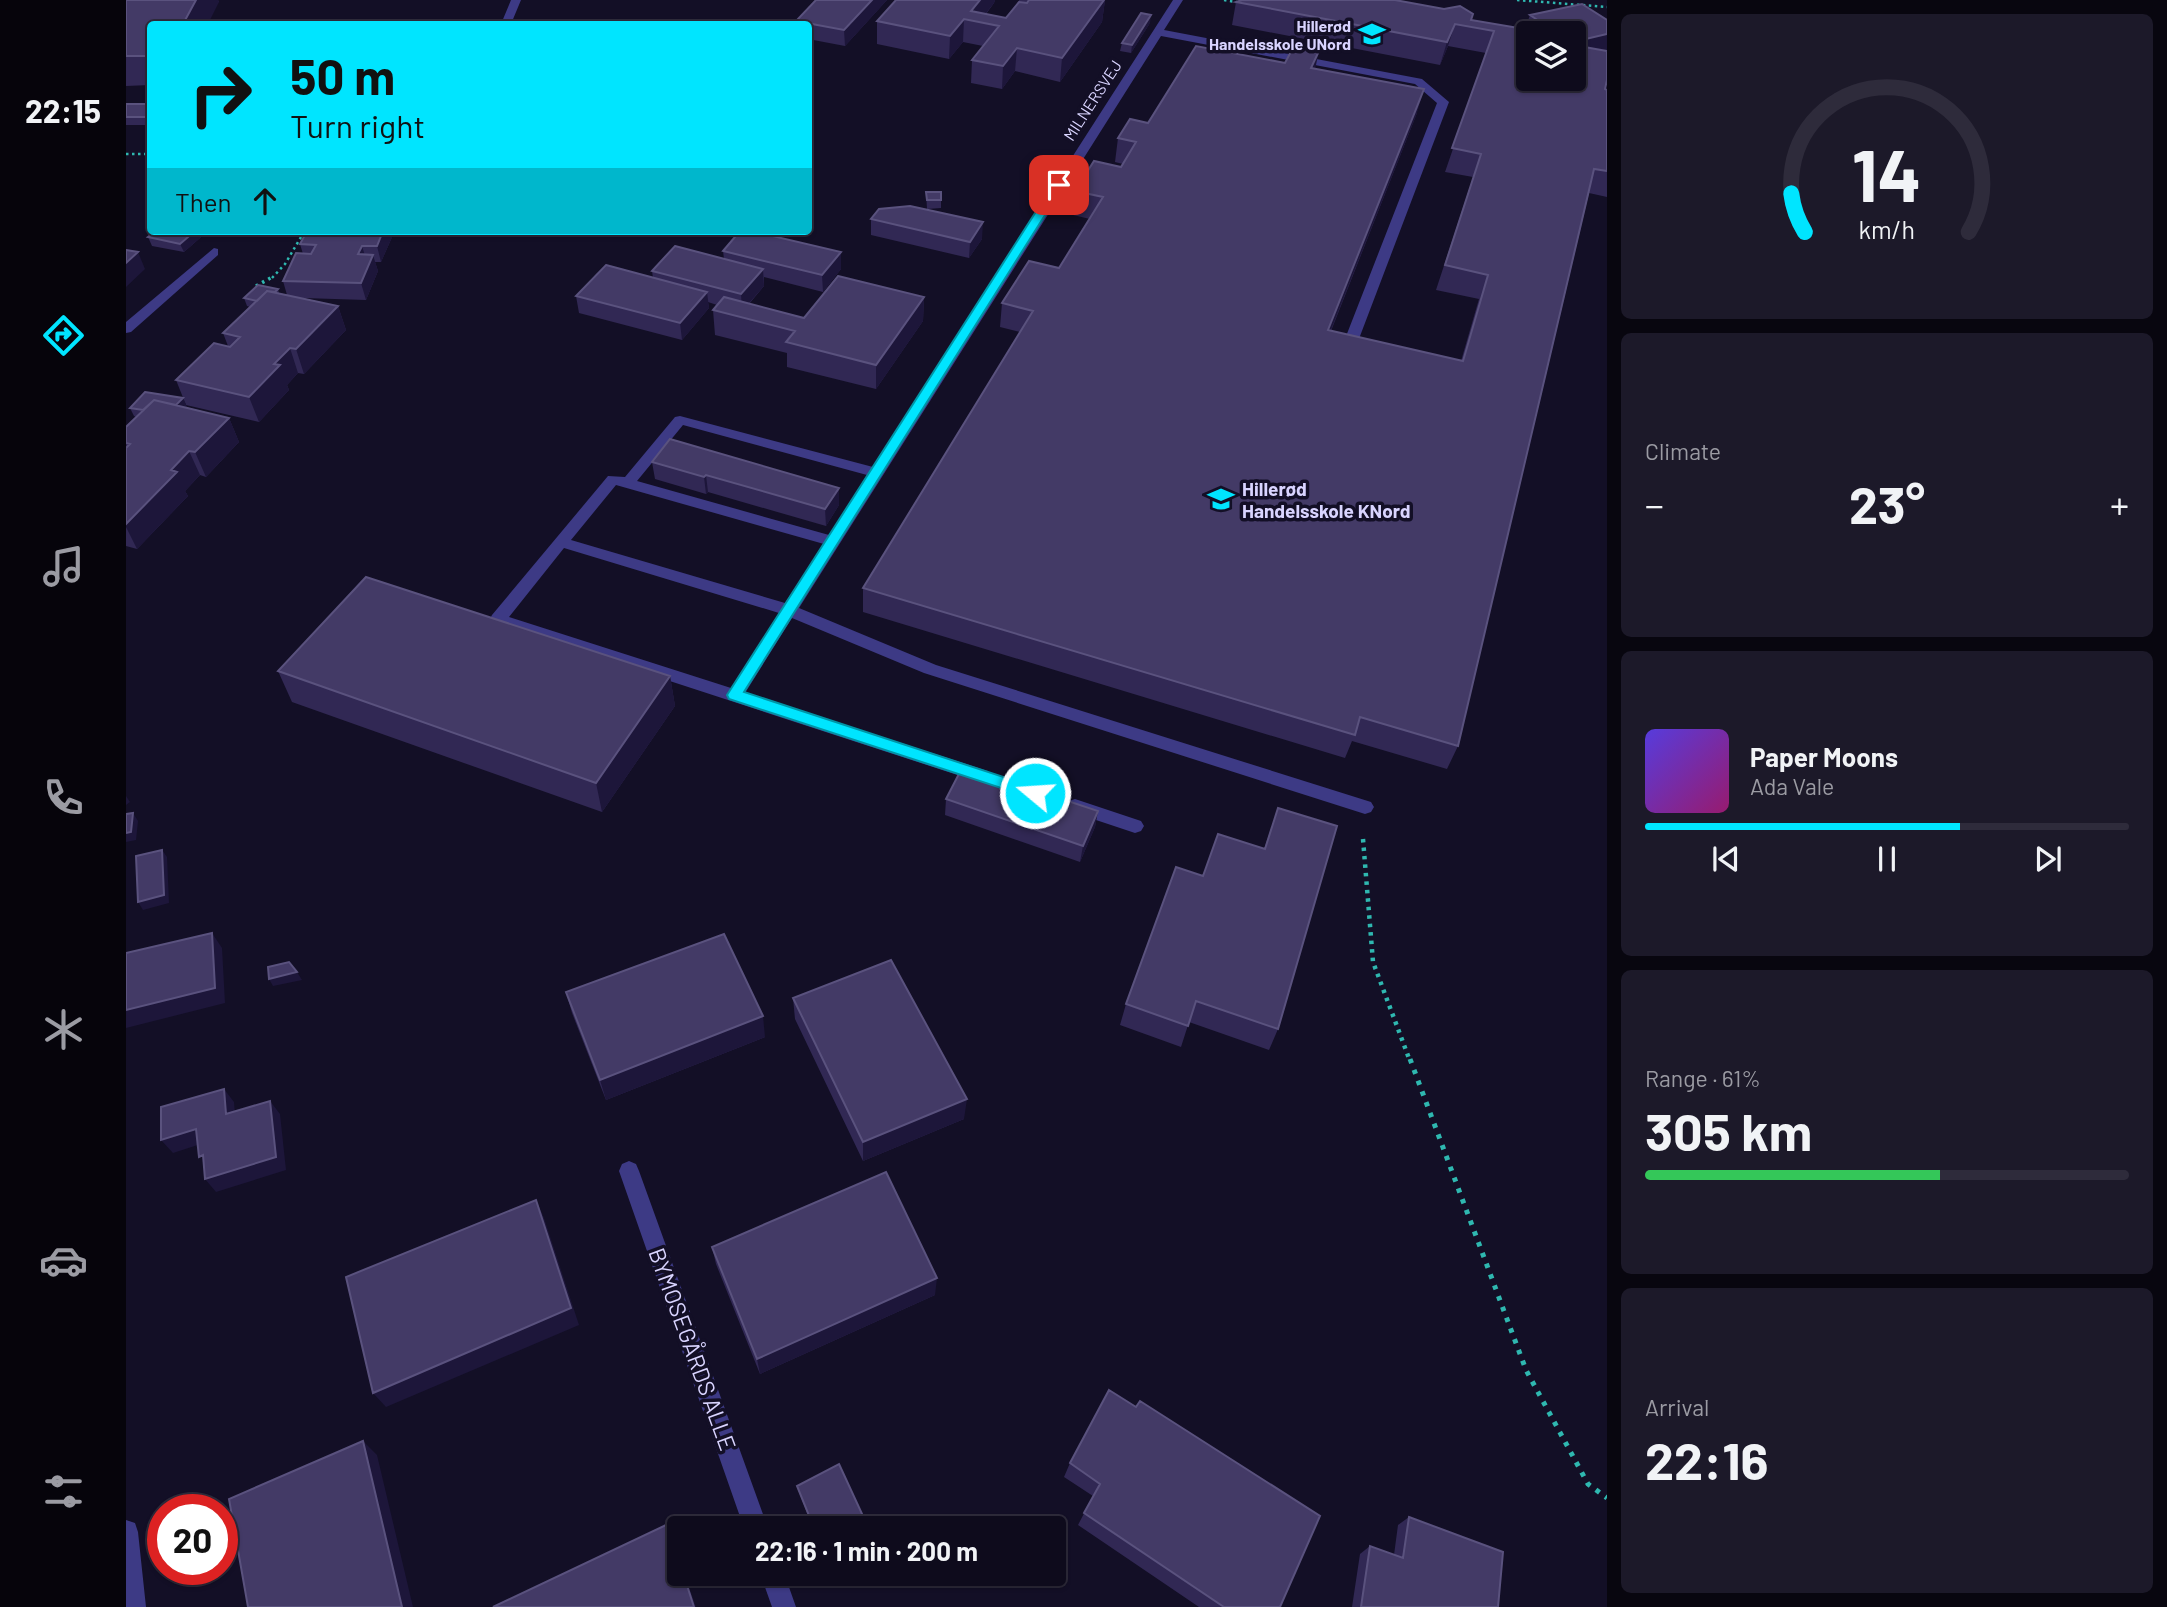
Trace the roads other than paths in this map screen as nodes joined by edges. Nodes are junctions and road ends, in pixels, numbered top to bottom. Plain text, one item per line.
1 (516, 0) edge
2 (1178, 0) edge
3 (507, 21) edge
4 (1158, 32) junction
5 (214, 252) dead end
6 (126, 329) edge
7 (1350, 344) edge
8 (876, 473) junction
9 (628, 483) junction
10 (833, 541) junction
11 (561, 542) junction
12 (789, 610) junction
13 (735, 695) junction
14 (993, 780) edge
15 (1057, 801) edge
16 (1365, 807) road end
17 (1135, 826) dead end
18 (629, 1171) dead end
19 (752, 1516) edge
20 (126, 1532) edge
21 (777, 1586) edge
22 (134, 1607) edge
23 (784, 1607) edge

1 - 3 street
2 - 4 street, MILNERSVEJ
4 - 7 street
4 - 8 street, MILNERSVEJ
5 - 6 street
8 - 9 street
8 - 10 street, MILNERSVEJ
9 - 10 street
9 - 11 street
10 - 12 street, MILNERSVEJ
11 - 12 street
11 - 13 street
12 - 13 street, MILNERSVEJ
12 - 16 street
13 - 14 street
15 - 17 street
18 - 19 street, BYMOSEGÅRDS ALLE
20 - 22 street
21 - 23 street

